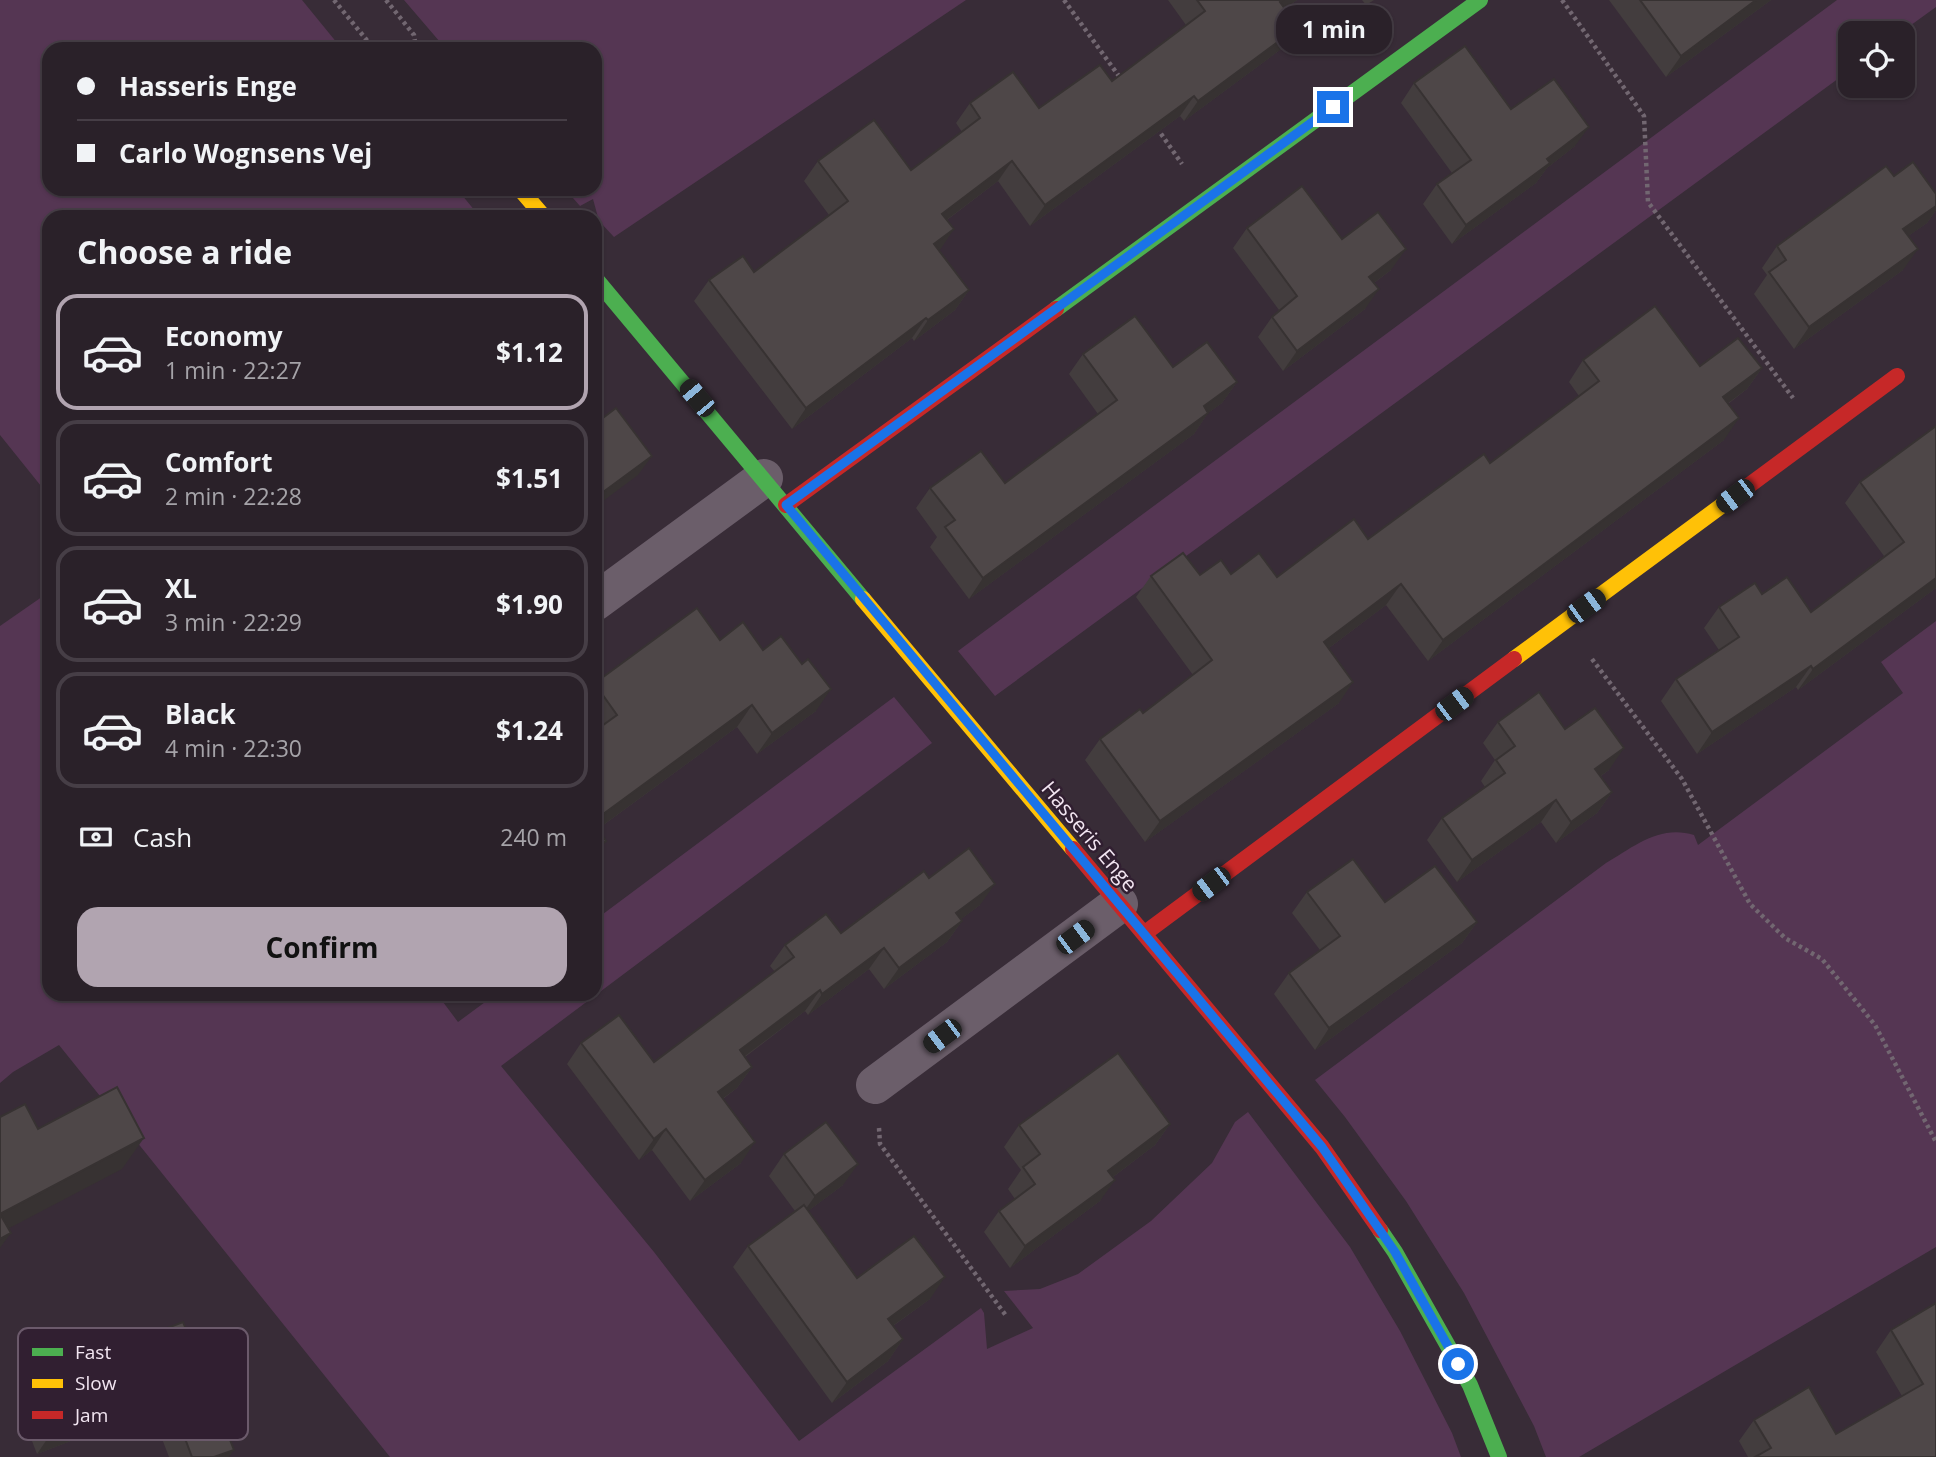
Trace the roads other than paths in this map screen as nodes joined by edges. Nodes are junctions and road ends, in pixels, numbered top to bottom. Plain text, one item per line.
1 (1480, 0) edge
2 (526, 196) edge
3 (538, 210) edge
4 (602, 286) edge
5 (1897, 376) dead end
6 (775, 491) junction
7 (602, 598) edge
8 (1119, 904) junction
9 (1145, 933) junction
10 (875, 1085) road end
11 (1499, 1457) edge

1 - 6 street
2 - 3 street
4 - 6 street, Hasseris Enge
5 - 9 street
6 - 7 street
6 - 8 street, Hasseris Enge
8 - 9 street, Hasseris Enge
8 - 10 street
9 - 11 street, Hasseris Enge

